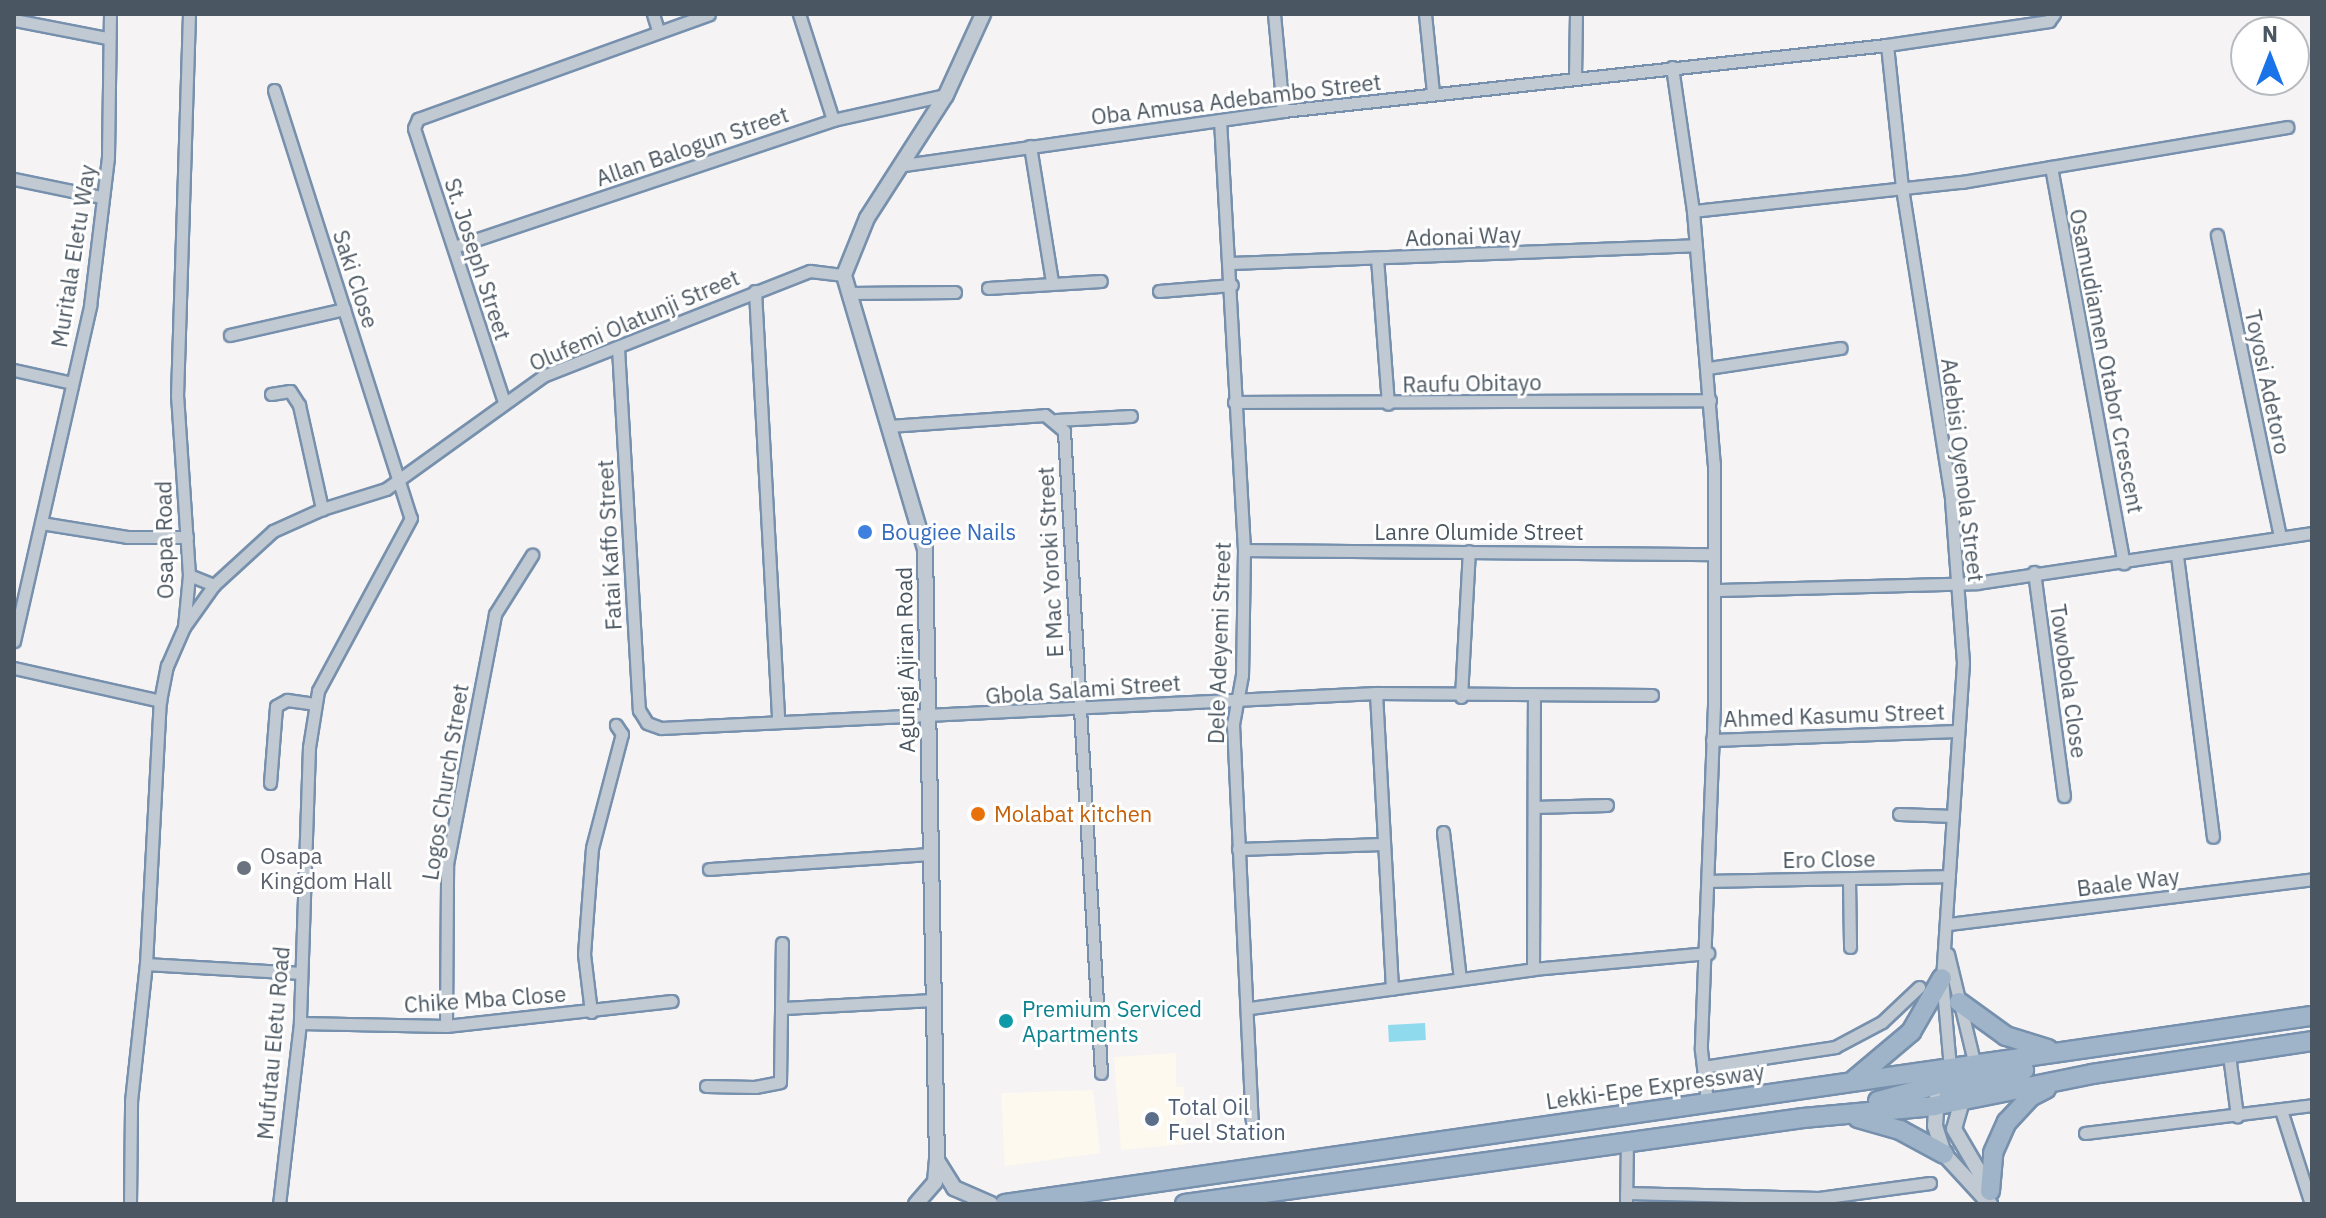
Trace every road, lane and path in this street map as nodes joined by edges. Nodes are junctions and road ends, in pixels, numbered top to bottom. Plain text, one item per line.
1 (110, 14) edge
2 (189, 14) edge
3 (653, 14) edge
4 (709, 14) edge
5 (799, 14) edge
6 (983, 14) edge
7 (1274, 14) edge
8 (1425, 14) edge
9 (1576, 14) edge
10 (2054, 14) edge
11 (2060, 14) edge
12 (14, 20) edge
13 (658, 30) junction
14 (107, 38) junction
15 (1887, 45) junction
16 (1672, 67) junction
17 (1575, 77) junction
18 (274, 90) dead end
19 (1433, 93) junction
20 (946, 95) junction
21 (1283, 111) junction
22 (833, 120) junction
23 (1220, 120) junction
24 (2287, 127) dead end
25 (1030, 146) junction
26 (904, 165) junction
27 (2051, 167) junction
28 (14, 179) edge
29 (1902, 188) junction
30 (101, 197) junction
31 (1693, 211) junction
32 (2217, 235) dead end
33 (1696, 245) junction
34 (454, 247) junction
35 (1377, 258) junction
36 (1230, 263) junction
37 (844, 275) junction
38 (1101, 281) dead end
39 (1052, 282) junction
40 (1232, 285) junction
41 (988, 288) dead end
42 (755, 291) junction
43 (1159, 291) dead end
44 (955, 292) dead end
45 (849, 293) junction
46 (344, 309) junction
47 (230, 335) dead end
48 (618, 348) junction
49 (1841, 348) dead end
50 (1708, 368) junction
51 (14, 370) edge
52 (72, 383) junction
53 (271, 394) dead end
54 (1710, 400) junction
55 (504, 402) junction
56 (1234, 402) junction
57 (1388, 404) junction
58 (1131, 416) dead end
59 (1056, 420) junction
60 (889, 426) junction
61 (399, 481) junction
62 (322, 509) junction
63 (41, 523) junction
64 (2312, 533) edge
65 (187, 537) junction
66 (2280, 537) junction
67 (1244, 550) junction
68 (1469, 551) junction
69 (1713, 554) junction
70 (532, 555) dead end
71 (2177, 556) junction
72 (2124, 563) junction
73 (2034, 572) junction
74 (189, 575) junction
75 (1958, 584) junction
76 (214, 585) junction
77 (1715, 590) junction
78 (184, 627) junction
79 (14, 641) edge
80 (14, 668) edge
81 (1376, 693) junction
82 (1534, 695) junction
83 (1652, 695) dead end
84 (1461, 697) junction
85 (1234, 699) junction
86 (160, 701) junction
87 (315, 704) junction
88 (1080, 711) junction
89 (927, 718) junction
90 (778, 721) junction
91 (616, 725) dead end
92 (661, 728) joint
93 (1958, 731) junction
94 (1712, 740) junction
95 (270, 783) dead end
96 (2064, 796) dead end
97 (1607, 805) dead end
98 (1534, 807) junction
99 (1899, 814) dead end
100 (1953, 816) junction
101 (1443, 832) dead end
102 (2213, 837) dead end
103 (1383, 844) junction
104 (1238, 849) junction
105 (931, 854) junction
106 (709, 869) dead end
107 (1949, 876) junction
108 (2312, 879) edge
109 (1849, 880) junction
110 (1710, 881) junction
111 (1948, 924) junction
112 (782, 943) dead end
113 (1850, 947) dead end
114 (1947, 949) junction
115 (1708, 953) junction
116 (146, 964) junction
117 (1533, 969) junction
118 (301, 973) junction
119 (1942, 978) junction
120 (1460, 979) junction
121 (1919, 987) dead end
122 (1392, 989) junction
123 (932, 1000) junction
124 (672, 1001) dead end
125 (1959, 1002) junction
126 (785, 1008) junction
127 (1250, 1008) junction
128 (591, 1012) junction
129 (2312, 1016) edge
130 (300, 1023) junction
131 (446, 1026) junction
132 (2238, 1027) junction
133 (2312, 1041) edge
134 (2082, 1050) junction
135 (2229, 1055) junction
136 (1975, 1066) junction
137 (1703, 1067) junction
138 (1101, 1073) dead end
139 (2092, 1074) junction
140 (1945, 1076) junction
141 (706, 1086) dead end
142 (1842, 1086) junction
143 (1963, 1094) junction
144 (1707, 1101) junction
145 (2312, 1105) edge
146 (1934, 1106) junction
147 (2281, 1110) junction
148 (2237, 1116) junction
149 (1803, 1118) junction
150 (1252, 1120) dead end
151 (1731, 1128) junction
152 (2085, 1133) dead end
153 (1627, 1142) junction
154 (1944, 1154) junction
155 (937, 1160) junction
156 (1930, 1183) dead end
157 (1626, 1199) edge
158 (1771, 1199) edge
159 (1992, 1200) edge
160 (130, 1204) edge
161 (279, 1204) edge
162 (916, 1204) edge
163 (991, 1204) edge
164 (1005, 1204) edge
165 (1185, 1204) edge
166 (2311, 1204) edge

1 - 14 street, Muritala Eletu Way
2 - 65 street, Osapa Road
3 - 13 street
4 - 13 street
5 - 22 street
6 - 20 street
7 - 21 street
8 - 19 street
9 - 17 street
10 - 11 street, Oba Amusa Adebambo Street
10 - 15 street, Oba Amusa Adebambo Street
12 - 14 street
13 - 34 street, St. Joseph Street
14 - 30 street, Muritala Eletu Way
15 - 16 street, Oba Amusa Adebambo Street
15 - 29 street, Adebisi Oyenola Street
16 - 17 street, Oba Amusa Adebambo Street
16 - 31 street
17 - 19 street, Oba Amusa Adebambo Street
18 - 46 street, Saki Close
19 - 21 street, Oba Amusa Adebambo Street
20 - 22 street, Allan Balogun Street
20 - 26 street
21 - 23 street, Oba Amusa Adebambo Street
22 - 34 street, Allan Balogun Street
23 - 25 street, Oba Amusa Adebambo Street
23 - 36 street, Dele Adeyemi Street
24 - 27 street
25 - 26 street, Oba Amusa Adebambo Street
25 - 39 street
26 - 37 street
27 - 29 street
27 - 72 street, Osamudiamen Otabor Crescent
28 - 30 street
29 - 31 street
29 - 75 street, Adebisi Oyenola Street
30 - 52 street, Muritala Eletu Way
31 - 33 street
32 - 66 street, Toyosi Adetoro
33 - 35 street, Adonai Way
33 - 50 street
34 - 55 street, St. Joseph Street
35 - 36 street, Adonai Way
35 - 57 street
36 - 40 street, Dele Adeyemi Street
37 - 42 street, Olufemi Olatunji Street
37 - 45 street, Agungi Ajiran Road
38 - 39 street
39 - 41 street
40 - 43 street
40 - 56 street, Dele Adeyemi Street
42 - 48 street, Olufemi Olatunji Street
42 - 90 street
44 - 45 street
45 - 60 street, Agungi Ajiran Road
46 - 47 street
46 - 61 street, Saki Close
48 - 55 street, Olufemi Olatunji Street
48 - 92 street, Fatai Kaffo Street
49 - 50 street
50 - 54 street
51 - 52 street
52 - 63 street, Muritala Eletu Way
53 - 62 street
54 - 57 street, Raufu Obitayo
54 - 69 street
55 - 61 street, Olufemi Olatunji Street
56 - 57 street, Raufu Obitayo
56 - 67 street, Dele Adeyemi Street
58 - 59 street
59 - 60 street
59 - 88 street, E Mac Yoroki Street
60 - 89 street, Agungi Ajiran Road
61 - 62 street, Olufemi Olatunji Street
61 - 87 street, Mufutau Eletu Road
62 - 76 street, Olufemi Olatunji Street
63 - 65 street
63 - 79 street, Muritala Eletu Way
64 - 66 street
65 - 74 street, Osapa Road
66 - 71 street
67 - 68 street, Lanre Olumide Street
67 - 85 street, Dele Adeyemi Street
68 - 69 street, Lanre Olumide Street
68 - 84 street
69 - 77 street
70 - 131 street, Logos Church Street
71 - 72 street
71 - 102 street
72 - 73 street
73 - 75 street
73 - 96 street, Towobola Close
74 - 76 street
74 - 78 street, Osapa Road
75 - 77 street
75 - 93 street, Adebisi Oyenola Street
76 - 78 street, Olufemi Olatunji Street
77 - 94 street
78 - 86 street, Osapa Road
80 - 86 street
81 - 84 street, Gbola Salami Street
81 - 85 street, Gbola Salami Street
81 - 103 street
82 - 83 street, Gbola Salami Street
82 - 84 street, Gbola Salami Street
82 - 98 street
85 - 88 street, Gbola Salami Street
85 - 104 street, Dele Adeyemi Street
86 - 116 street, Osapa Road
87 - 95 street
87 - 118 street, Mufutau Eletu Road
88 - 89 street, Gbola Salami Street
88 - 138 street, E Mac Yoroki Street
89 - 90 street, Gbola Salami Street
89 - 105 street, Agungi Ajiran Road
90 - 92 street, Gbola Salami Street
91 - 128 street
93 - 94 street, Ahmed Kasumu Street
93 - 100 street, Adebisi Oyenola Street
94 - 110 street
97 - 98 street
98 - 117 street
99 - 100 street
100 - 107 street, Adebisi Oyenola Street
101 - 120 street
103 - 104 street
103 - 122 street
104 - 127 street, Dele Adeyemi Street
105 - 106 street
105 - 123 street, Agungi Ajiran Road
107 - 109 street, Ero Close
107 - 111 street, Adebisi Oyenola Street
108 - 111 street, Baale Way
109 - 110 street, Ero Close
109 - 113 street
110 - 115 street
111 - 114 street, Adebisi Oyenola Street
112 - 126 street
114 - 119 street
114 - 125 street
115 - 117 street
115 - 137 street
116 - 118 street
116 - 160 street, Osapa Road
117 - 120 street
118 - 130 street, Mufutau Eletu Road
119 - 140 street
119 - 142 highway
120 - 122 street
121 - 137 street
122 - 127 street
123 - 126 street
123 - 155 street, Agungi Ajiran Road
124 - 128 street, Chike Mba Close
125 - 134 highway
125 - 136 street
126 - 141 street
127 - 150 street, Dele Adeyemi Street
128 - 131 street, Chike Mba Close
129 - 132 highway, Lekki-Epe Expressway
130 - 131 street, Chike Mba Close
130 - 161 street, Mufutau Eletu Road
132 - 134 highway, Lekki-Epe Expressway
132 - 143 highway
133 - 135 highway
134 - 136 highway, Lekki-Epe Expressway
135 - 139 highway
135 - 148 street
136 - 140 highway, Lekki-Epe Expressway
136 - 143 street
137 - 144 street
139 - 143 highway
139 - 159 highway
140 - 142 highway, Lekki-Epe Expressway
140 - 146 street
140 - 151 highway
142 - 144 highway, Lekki-Epe Expressway
143 - 146 highway
143 - 159 street
144 - 164 highway, Lekki-Epe Expressway
145 - 147 street
146 - 149 highway
146 - 154 street
147 - 148 street
147 - 166 street
148 - 152 street
149 - 151 highway
149 - 154 highway
151 - 153 highway
153 - 157 street
153 - 165 highway
154 - 159 street
155 - 162 street
155 - 163 street
156 - 158 street
157 - 158 street

